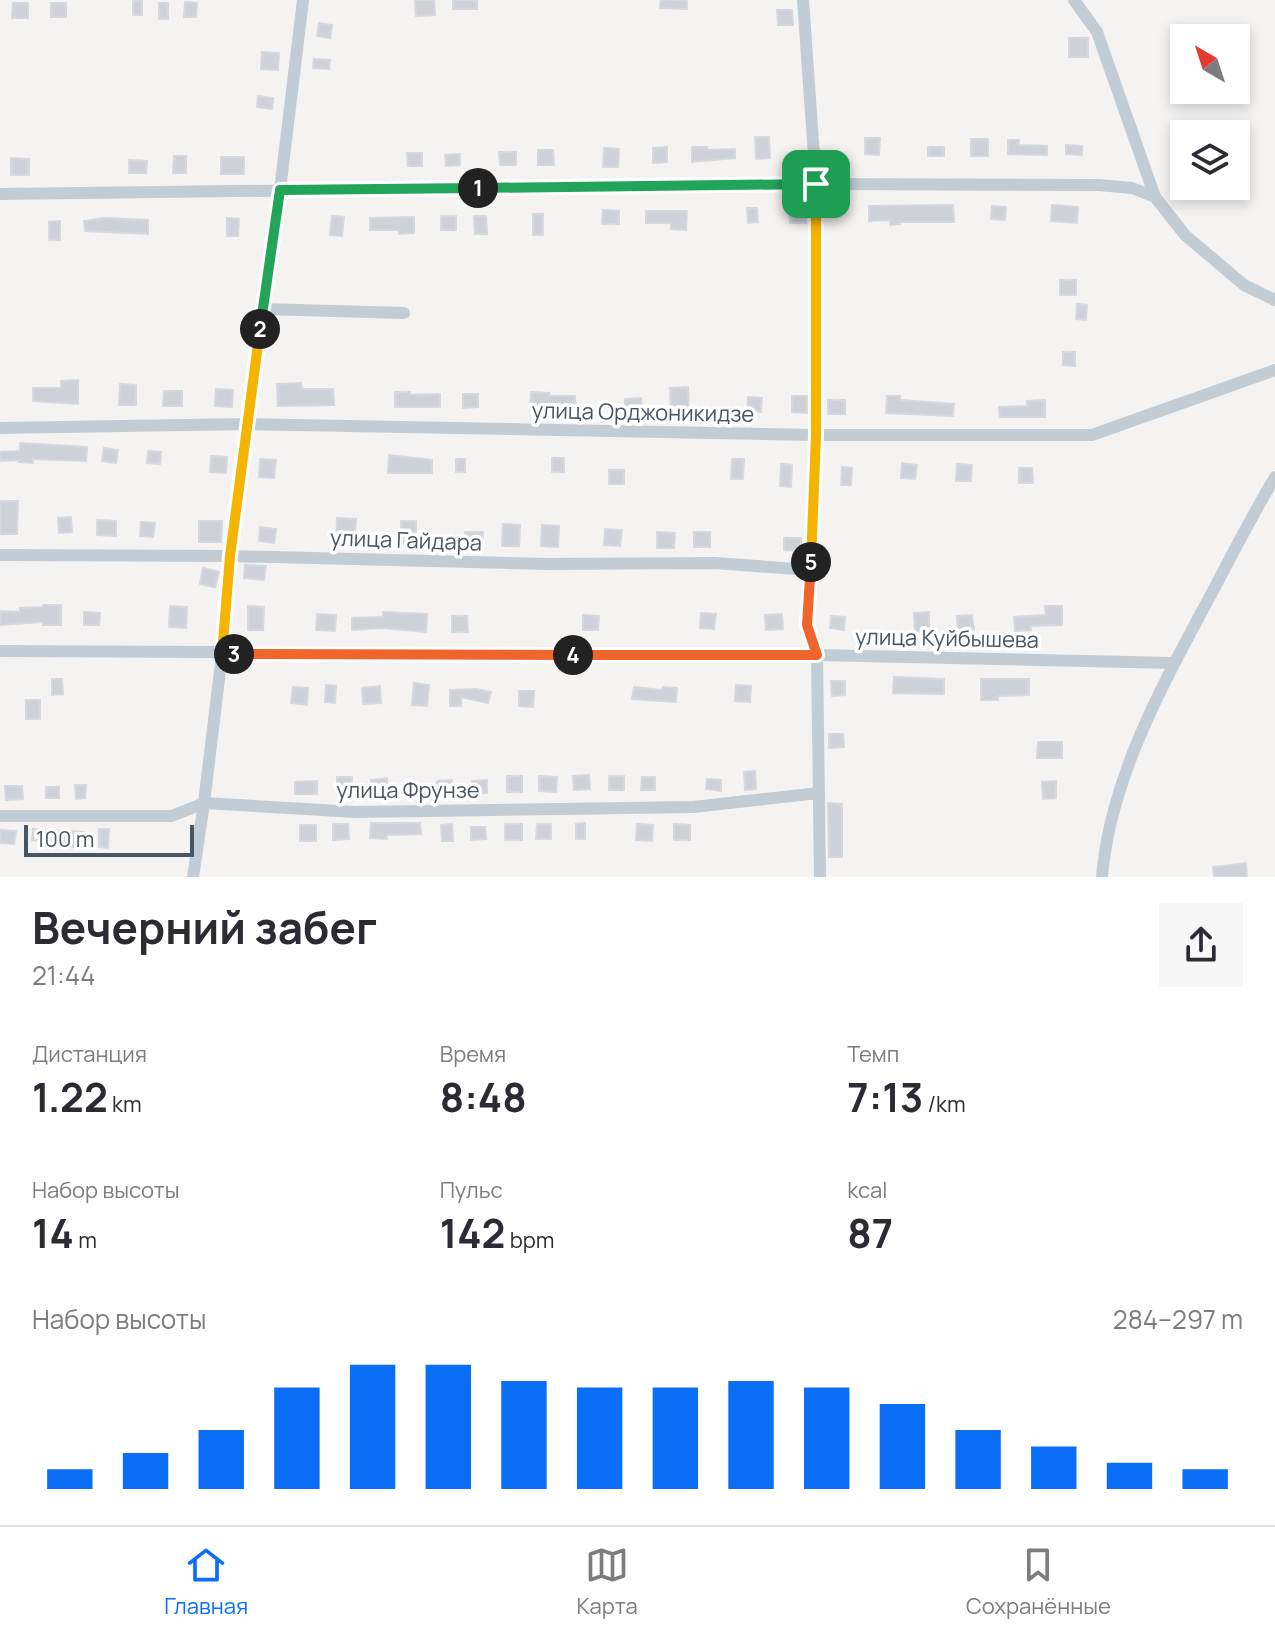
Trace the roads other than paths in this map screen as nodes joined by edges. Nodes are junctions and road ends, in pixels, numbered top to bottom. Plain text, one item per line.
1 (303, 0) edge
2 (803, 0) edge
3 (1074, 0) edge
4 (816, 184) junction
5 (280, 190) junction
6 (0, 194) edge
7 (1155, 197) junction
8 (1275, 300) edge
9 (263, 309) junction
10 (404, 313) dead end
11 (1275, 370) edge
12 (247, 424) junction
13 (0, 428) edge
14 (816, 435) junction
15 (1275, 477) edge
16 (0, 555) edge
17 (230, 556) junction
18 (810, 570) junction
19 (0, 651) edge
20 (222, 654) junction
21 (817, 655) junction
22 (1174, 663) junction
23 (819, 793) junction
24 (204, 803) junction
25 (0, 816) edge
26 (193, 877) edge
27 (820, 877) edge
28 (1102, 877) edge

1 - 5 street
2 - 4 street
3 - 7 street
4 - 5 street
4 - 7 street
4 - 14 street
5 - 6 street
5 - 9 street
7 - 8 street
9 - 10 street
9 - 12 street
11 - 14 street, улица Орджоникидзе
12 - 13 street, улица Орджоникидзе
12 - 14 street, улица Орджоникидзе
12 - 17 street
14 - 18 street
15 - 22 street
16 - 17 street, улица Гайдара
17 - 18 street, улица Гайдара
17 - 20 street
18 - 21 street
19 - 20 street, улица Куйбышева
20 - 21 street, улица Куйбышева
20 - 24 street
21 - 22 street, улица Куйбышева
21 - 23 street
22 - 28 street
23 - 24 street, улица Фрунзе
23 - 27 street
24 - 25 street, улица Фрунзе
24 - 26 street

